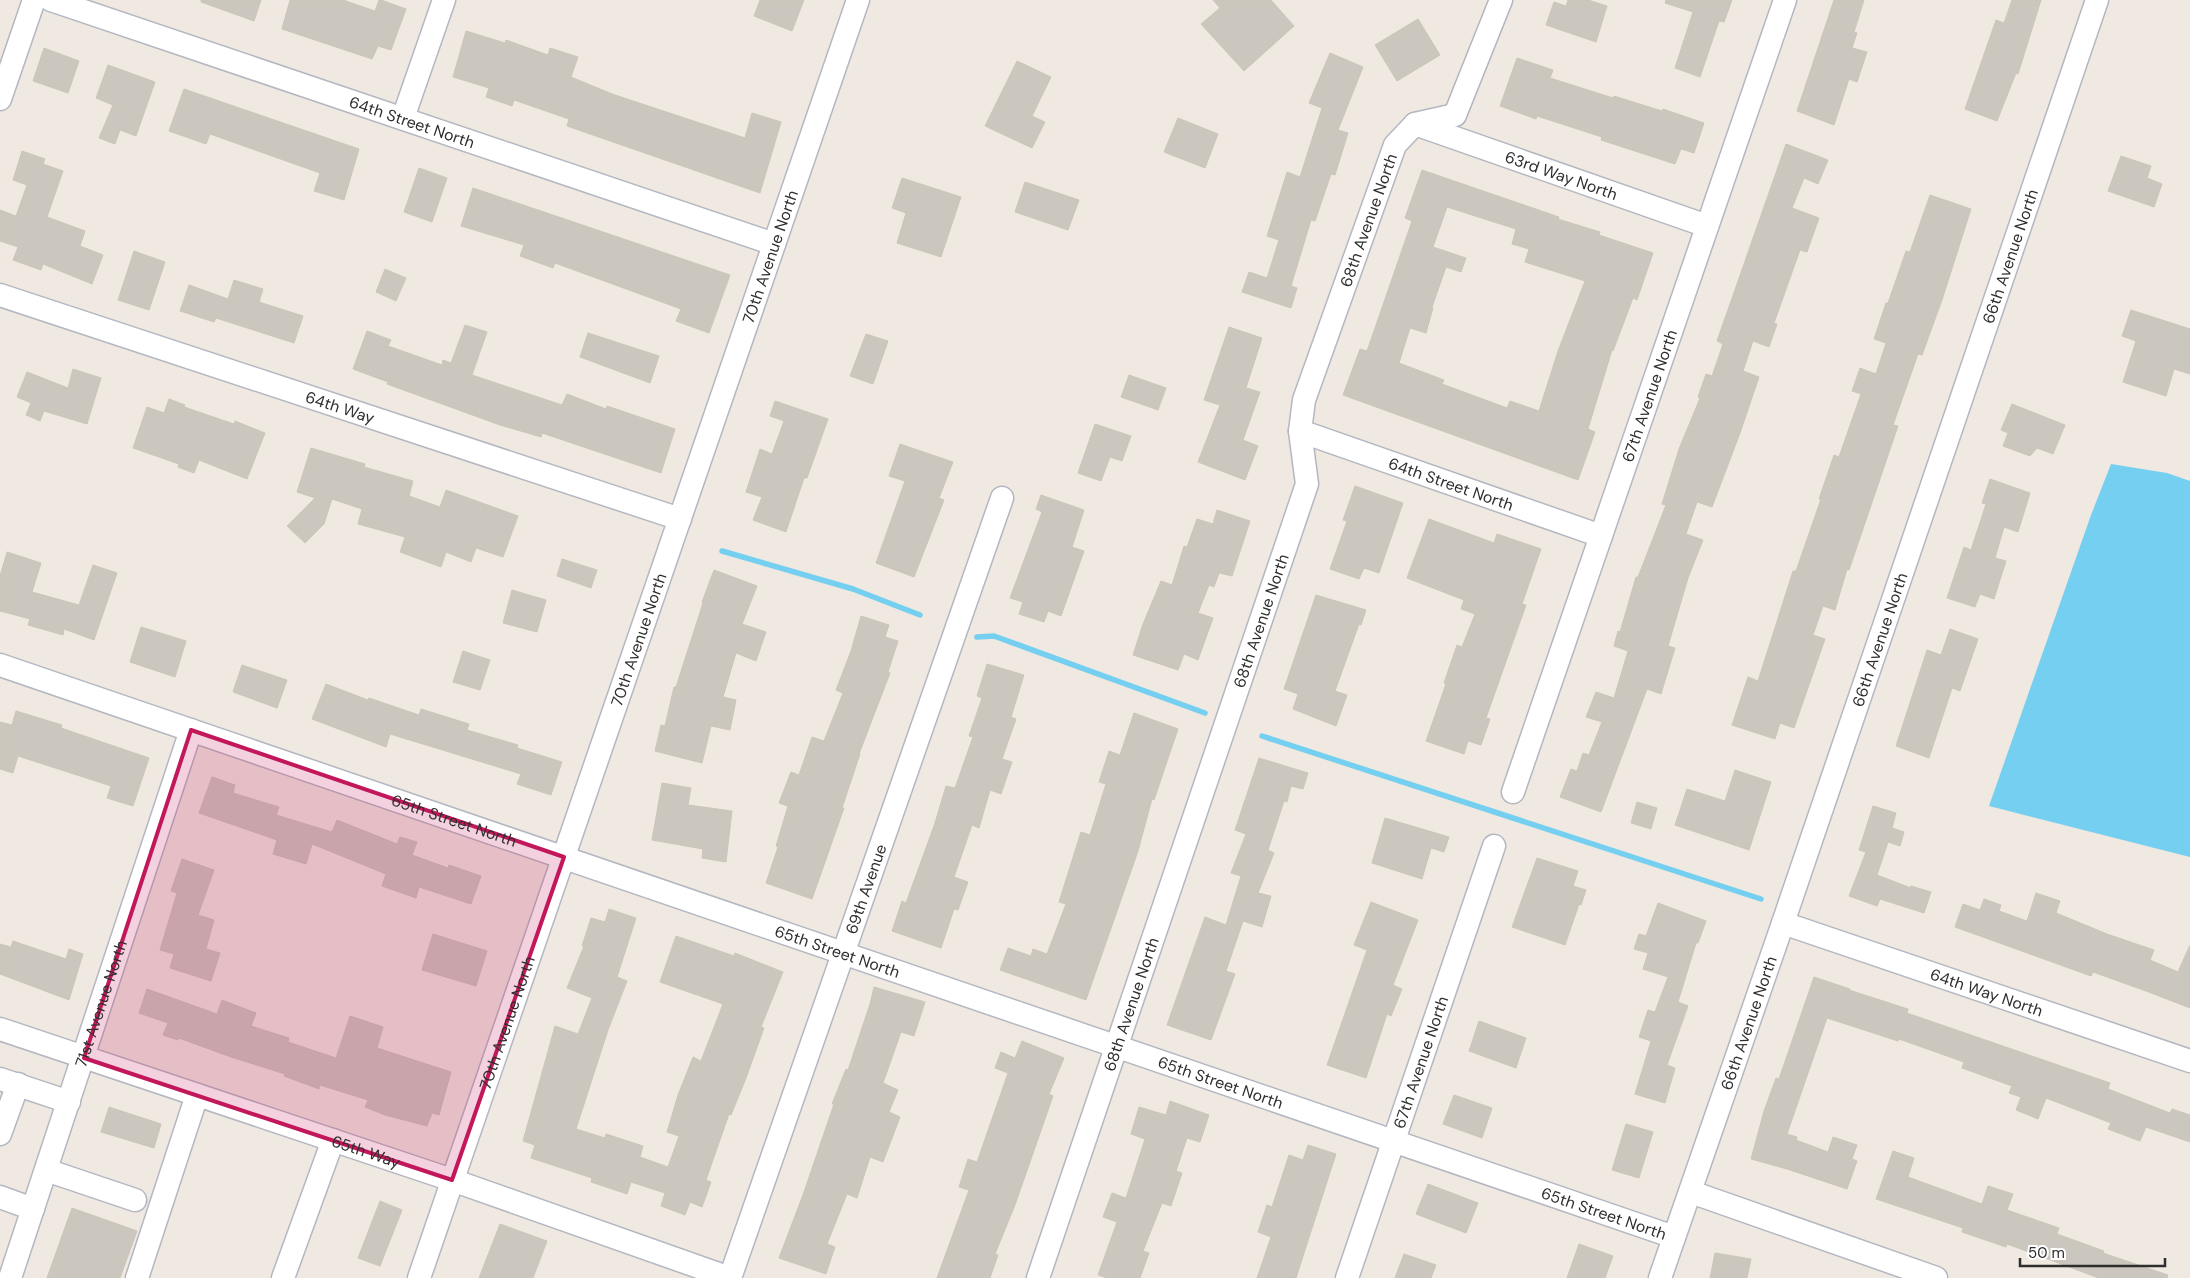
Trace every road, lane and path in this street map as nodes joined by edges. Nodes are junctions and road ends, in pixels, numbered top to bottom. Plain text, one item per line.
1 (34, 0) edge
2 (51, 0) edge
3 (444, 0) edge
4 (858, 0) edge
5 (1501, 0) edge
6 (1785, 0) edge
7 (2097, 0) edge
8 (0, 99) edge
9 (404, 118) junction
10 (1415, 124) junction
11 (1707, 226) junction
12 (774, 244) junction
13 (0, 295) edge
14 (1300, 431) junction
15 (1002, 498) dead end
16 (680, 519) junction
17 (1601, 536) junction
18 (0, 664) edge
19 (191, 730) junction
20 (1513, 792) dead end
21 (1494, 846) dead end
22 (564, 857) junction
23 (1783, 923) junction
24 (842, 952) junction
25 (0, 1029) edge
26 (1118, 1047) junction
27 (84, 1058) junction
28 (2190, 1061) edge
29 (9, 1082) edge
30 (197, 1095) junction
31 (69, 1102) junction
32 (0, 1134) edge
33 (333, 1140) junction
34 (1394, 1141) junction
35 (46, 1170) junction
36 (452, 1180) junction
37 (1691, 1192) junction
38 (0, 1198) edge
39 (135, 1200) dead end
40 (33, 1209) junction
41 (1674, 1237) junction
42 (10, 1278) edge
43 (137, 1278) edge
44 (283, 1278) edge
45 (419, 1278) edge
46 (730, 1278) edge
47 (1038, 1278) edge
48 (1348, 1278) edge
49 (1660, 1278) edge
50 (1936, 1278) edge

1 - 8 street
2 - 9 street, 64th Street North
3 - 9 street
4 - 12 street, 70th Avenue North
5 - 10 street
6 - 11 street, 67th Avenue North
7 - 23 street, 66th Avenue North
9 - 12 street, 64th Street North
10 - 11 street, 63rd Way North
10 - 14 street, 68th Avenue North
11 - 17 street, 67th Avenue North
12 - 16 street, 70th Avenue North
13 - 16 street, 64th Way
14 - 17 street, 64th Street North
14 - 26 street, 68th Avenue North
15 - 24 street, 69th Avenue
16 - 22 street, 70th Avenue North
17 - 20 street, 67th Avenue North
18 - 19 street, 65th Street North
19 - 22 street, 65th Street North
19 - 27 street, 71st Avenue North
21 - 34 street, 67th Avenue North
22 - 24 street, 65th Street North
22 - 36 street, 70th Avenue North
23 - 28 street, 64th Way North
23 - 37 street, 66th Avenue North
24 - 26 street, 65th Street North
24 - 46 street, 69th Avenue
25 - 27 street, 65th Way
26 - 34 street, 65th Street North
26 - 47 street, 68th Avenue North
27 - 30 street, 65th Way
27 - 31 street, 71st Avenue North
29 - 31 street
29 - 32 street
30 - 33 street, 65th Way
30 - 43 street
31 - 35 street, 71st Avenue North
33 - 36 street, 65th Way
33 - 44 street
34 - 41 street, 65th Street North
34 - 48 street, 67th Avenue North
35 - 39 street
35 - 40 street, 71st Avenue North
36 - 45 street, 70th Avenue North
36 - 46 street, 65th Way
37 - 41 street, 66th Avenue North
37 - 50 street
38 - 40 street
40 - 42 street, 71st Avenue North
41 - 49 street, 66th Avenue North

